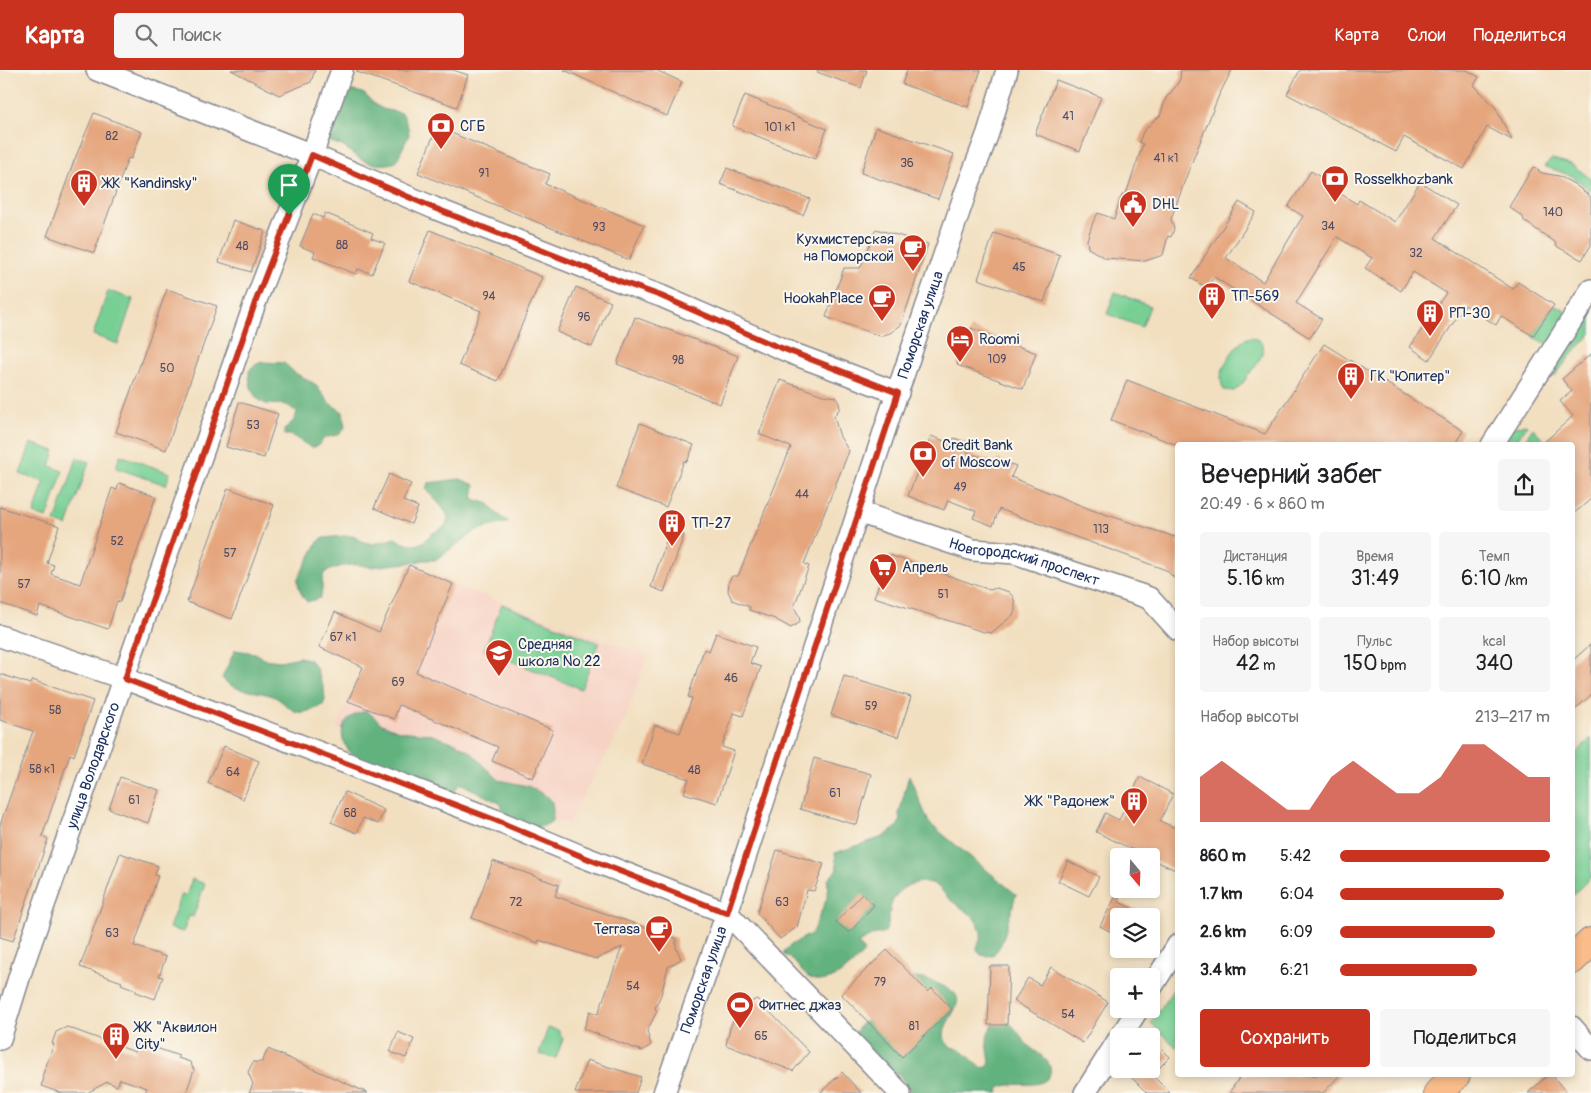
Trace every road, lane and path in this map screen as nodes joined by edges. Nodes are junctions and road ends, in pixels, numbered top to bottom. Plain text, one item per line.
1 (97, 70) edge
2 (342, 70) edge
3 (1007, 70) edge
4 (312, 155) junction
5 (1591, 290) edge
6 (898, 393) junction
7 (1494, 442) edge
8 (858, 512) junction
9 (1175, 627) edge
10 (0, 636) edge
11 (125, 679) junction
12 (727, 913) junction
13 (1591, 942) edge
14 (1175, 950) edge
15 (1575, 957) edge
16 (1160, 974) edge
17 (1575, 1030) edge
18 (0, 1039) edge
19 (1591, 1049) edge
20 (1110, 1053) edge
21 (1454, 1077) edge
22 (664, 1093) edge
23 (900, 1093) edge
24 (1084, 1093) edge
25 (1438, 1093) edge

1 - 4 street
2 - 4 street, улица Володарского
3 - 6 street, Поморская улица
4 - 6 street
4 - 11 street, улица Володарского
5 - 7 street
6 - 8 street, Поморская улица
8 - 9 street, Новгородский проспект
8 - 12 street, Поморская улица
10 - 11 street
11 - 12 street
11 - 18 street, улица Володарского
12 - 22 street, Поморская улица
12 - 23 street
13 - 15 main road
14 - 16 street
17 - 19 street
20 - 24 street
21 - 25 main road

